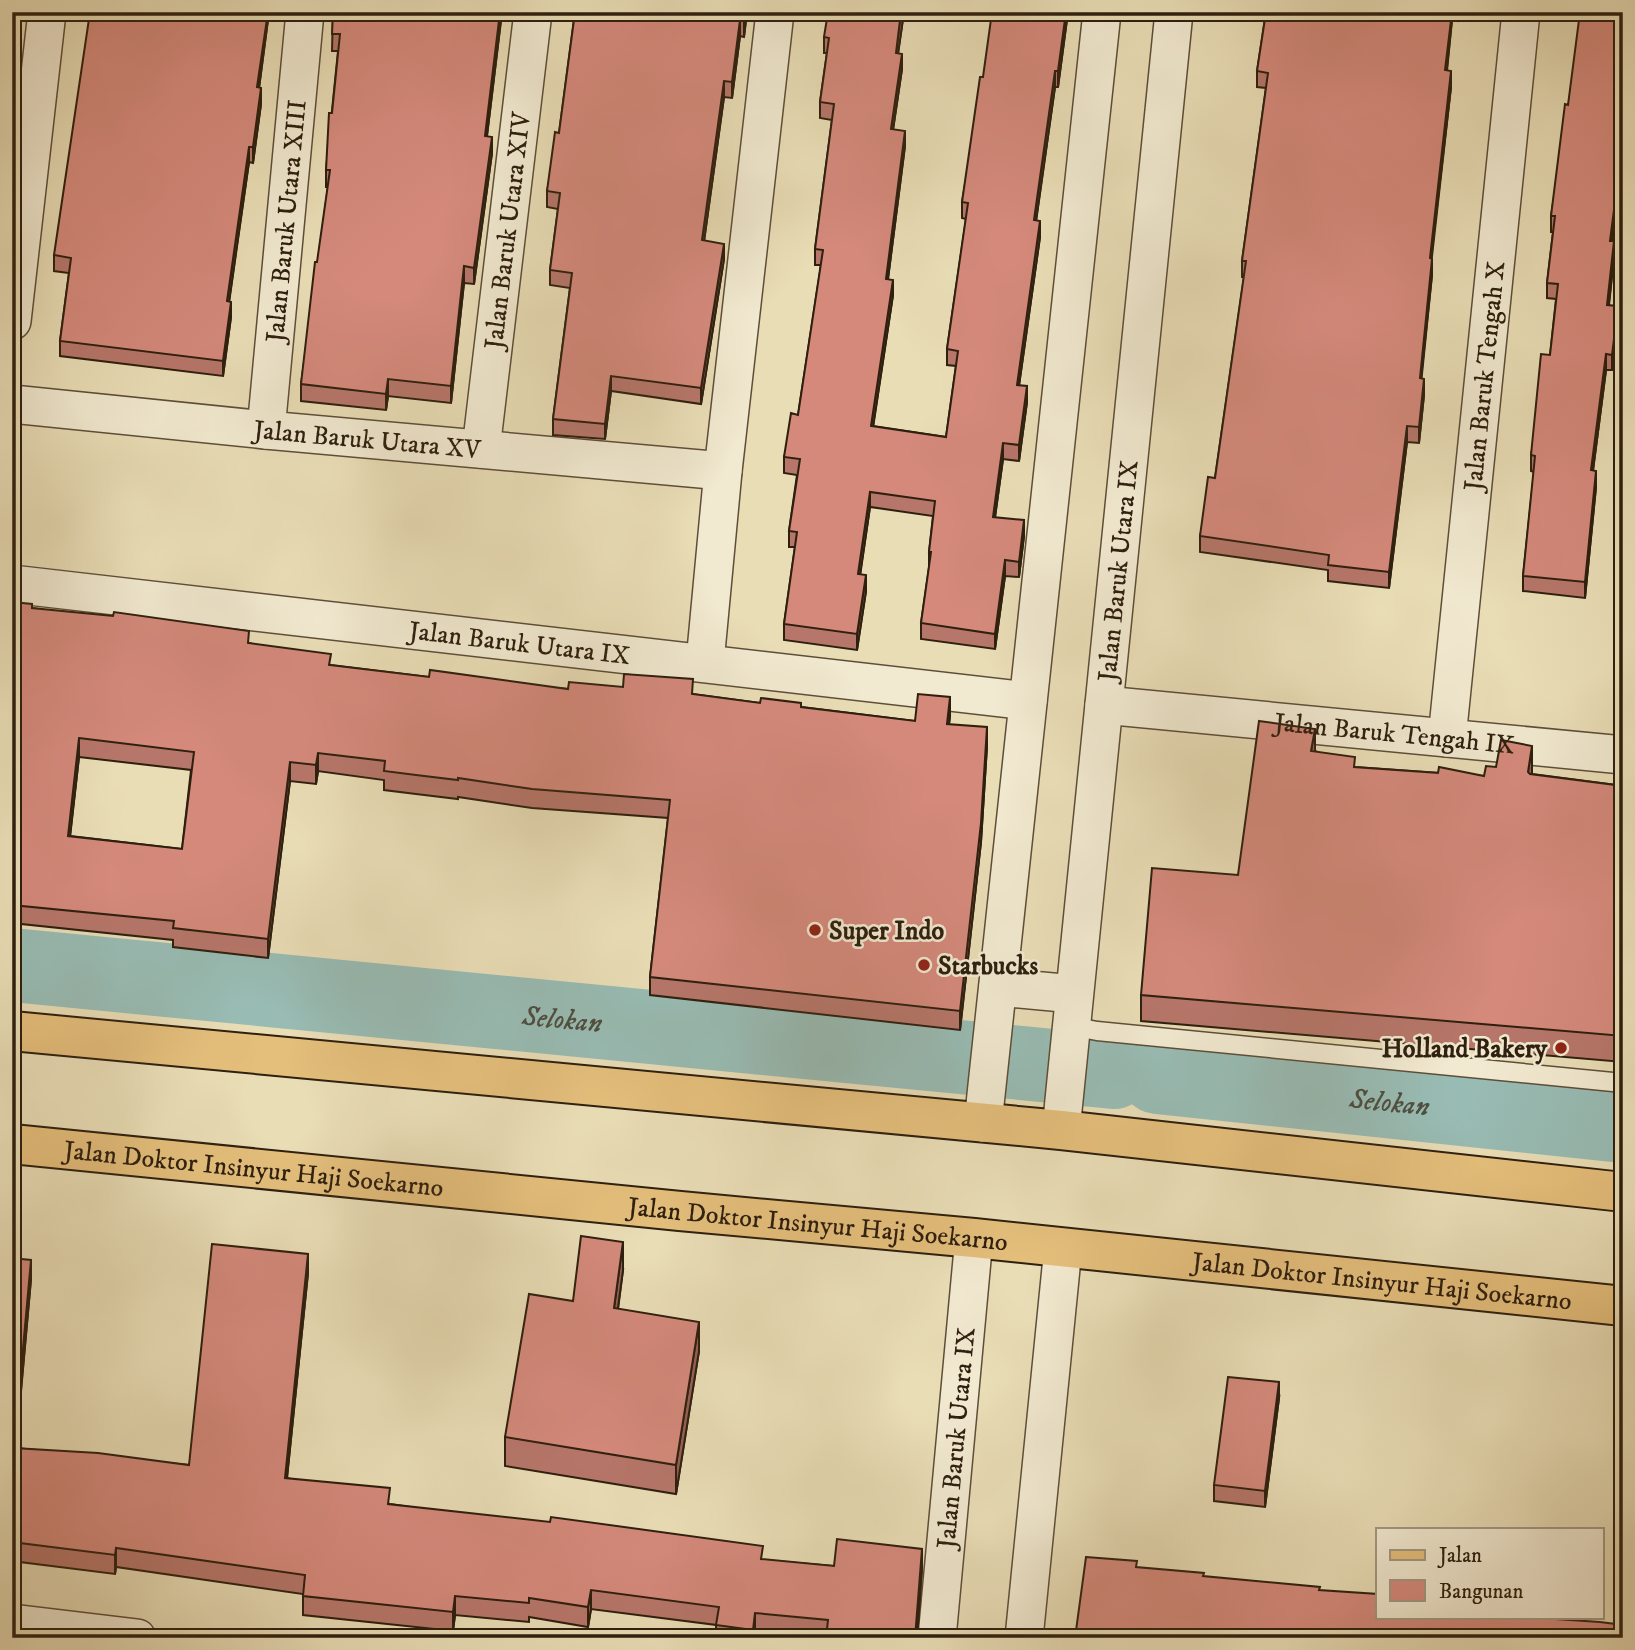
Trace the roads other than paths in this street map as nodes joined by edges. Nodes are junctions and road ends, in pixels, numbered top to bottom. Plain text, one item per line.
1 (47, 12) edge
2 (305, 12) edge
3 (533, 12) edge
4 (775, 12) edge
5 (1102, 12) edge
6 (1174, 12) edge
7 (1521, 12) edge
8 (12, 321) edge
9 (12, 404) edge
10 (266, 430) junction
11 (481, 449) junction
12 (723, 471) junction
13 (12, 584) edge
14 (705, 662) junction
15 (1028, 701) junction
16 (1104, 705) junction
17 (1447, 738) junction
18 (1623, 755) edge
19 (998, 987) junction
20 (1071, 1023) junction
21 (12, 1031) edge
22 (1623, 1083) edge
23 (983, 1123) junction
24 (1061, 1130) junction
25 (12, 1144) edge
26 (1623, 1192) edge
27 (974, 1238) junction
28 (1063, 1248) junction
29 (1623, 1306) edge
30 (12, 1623) edge
31 (137, 1638) edge
32 (937, 1638) edge
33 (1024, 1638) edge

1 - 8 street
2 - 10 street, Jalan Baruk Utara XIII
3 - 11 street, Jalan Baruk Utara XIV
4 - 12 street
5 - 15 street
6 - 16 street, Jalan Baruk Utara IX
7 - 17 street, Jalan Baruk Tengah X
9 - 10 street, Jalan Baruk Utara XV
10 - 11 street, Jalan Baruk Utara XV
11 - 12 street, Jalan Baruk Utara XV
12 - 14 street
13 - 14 street, Jalan Baruk Utara IX
14 - 15 street, Jalan Baruk Utara IX
15 - 19 street
16 - 17 street, Jalan Baruk Tengah IX
16 - 20 street, Jalan Baruk Utara IX
17 - 18 street, Jalan Baruk Tengah IX
19 - 20 street
19 - 23 street
20 - 22 lane
20 - 24 street, Jalan Baruk Utara IX
21 - 23 main road
23 - 24 main road
24 - 26 main road
25 - 27 main road, Jalan Doktor Insinyur Haji Soekarno
27 - 28 main road, Jalan Doktor Insinyur Haji Soekarno
27 - 32 street, Jalan Baruk Utara IX
28 - 29 main road, Jalan Doktor Insinyur Haji Soekarno
28 - 33 street
30 - 31 street

